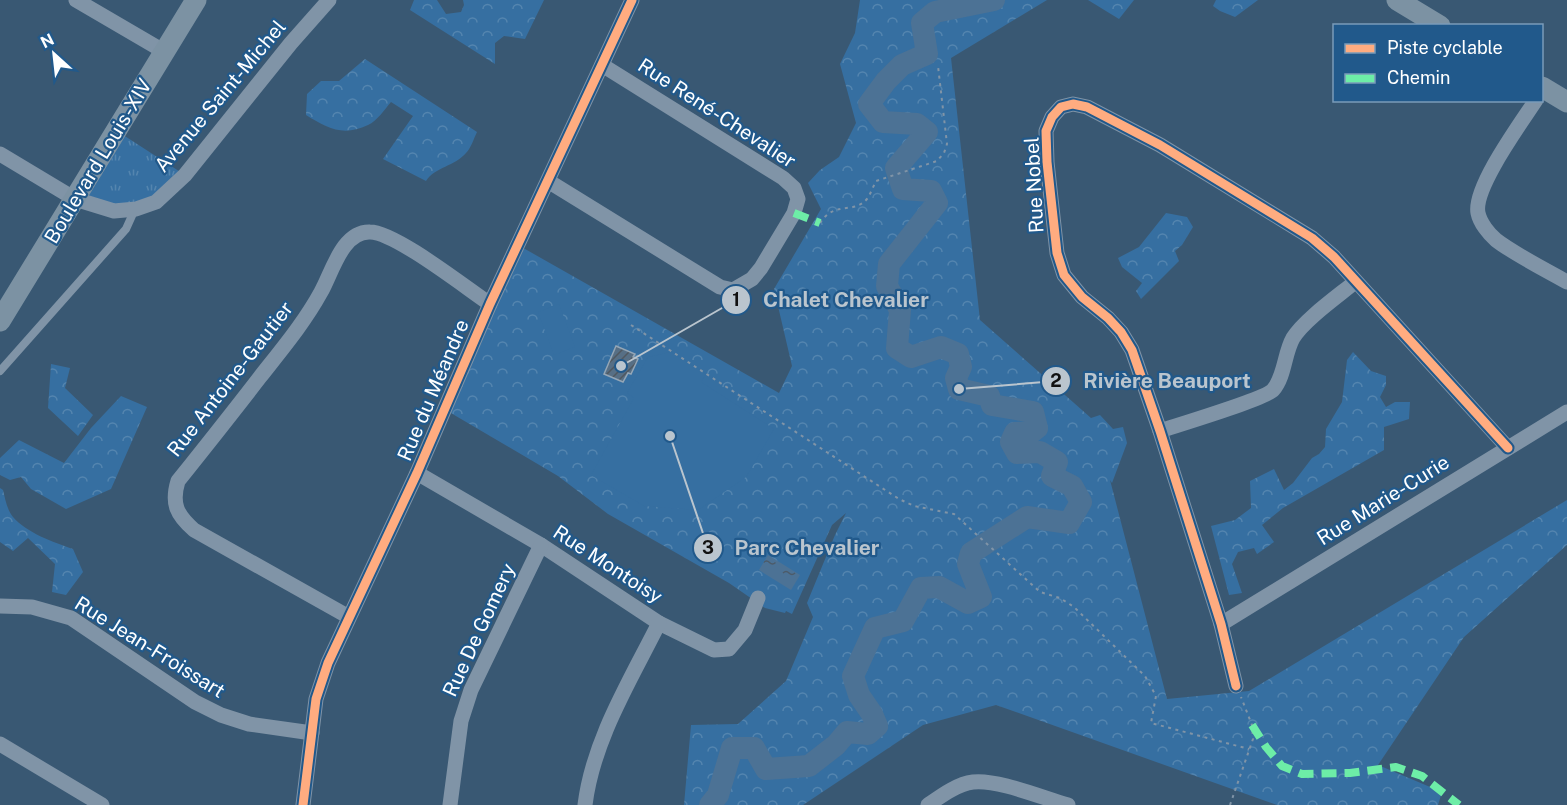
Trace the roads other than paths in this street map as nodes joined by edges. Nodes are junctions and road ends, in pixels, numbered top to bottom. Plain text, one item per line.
1 (76, 0) edge
2 (196, 0) edge
3 (329, 0) edge
4 (632, 0) edge
5 (1397, 0) edge
6 (1437, 24) edge
7 (165, 52) junction
8 (602, 65) junction
9 (1543, 93) edge
10 (1535, 102) edge
11 (1567, 102) edge
12 (0, 154) edge
13 (548, 181) junction
14 (75, 199) junction
15 (136, 209) junction
16 (1355, 282) junction
17 (1567, 282) edge
18 (490, 304) junction
19 (0, 321) edge
20 (0, 371) edge
21 (1567, 412) edge
22 (1160, 431) junction
23 (1508, 448) junction
24 (417, 473) junction
25 (541, 545) junction
26 (758, 598) dead end
27 (0, 606) edge
28 (349, 617) junction
29 (659, 623) junction
30 (1221, 624) junction
31 (1236, 686) road end
32 (312, 733) junction
33 (0, 744) edge
34 (102, 805) edge
35 (303, 805) edge
36 (450, 805) edge
37 (585, 805) edge
38 (928, 805) edge
39 (1068, 805) edge

1 - 7 street
2 - 7 main road, Boulevard Louis-XIV
3 - 15 street, Avenue Saint-Michel
4 - 8 street, Rue du Méandre
5 - 6 main road
7 - 14 main road, Boulevard Louis-XIV
8 - 13 street, Rue du Méandre
8 - 13 street, Rue René-Chevalier
9 - 11 main road
10 - 17 street
12 - 14 street, Avenue Saint-Michel
13 - 18 street, Rue du Méandre
14 - 15 street, Avenue Saint-Michel
14 - 19 main road, Boulevard Louis-XIV
15 - 20 lane
16 - 22 street
16 - 22 street, Rue Nobel
16 - 23 street, Rue Nobel
18 - 24 street, Rue du Méandre
18 - 28 street, Rue Antoine-Gautier
21 - 23 street, Rue Marie-Curie
22 - 30 street, Rue Nobel
23 - 30 street, Rue Marie-Curie
24 - 25 street, Rue Montoisy
24 - 28 street, Rue du Méandre
25 - 29 street, Rue Montoisy
25 - 36 street, Rue De Gomery
26 - 29 street, Rue Montoisy
27 - 32 street, Rue Jean-Froissart
28 - 32 street, Rue du Méandre
29 - 37 street
30 - 31 street, Rue Nobel
32 - 35 street, Rue du Méandre
33 - 34 street
38 - 39 street

